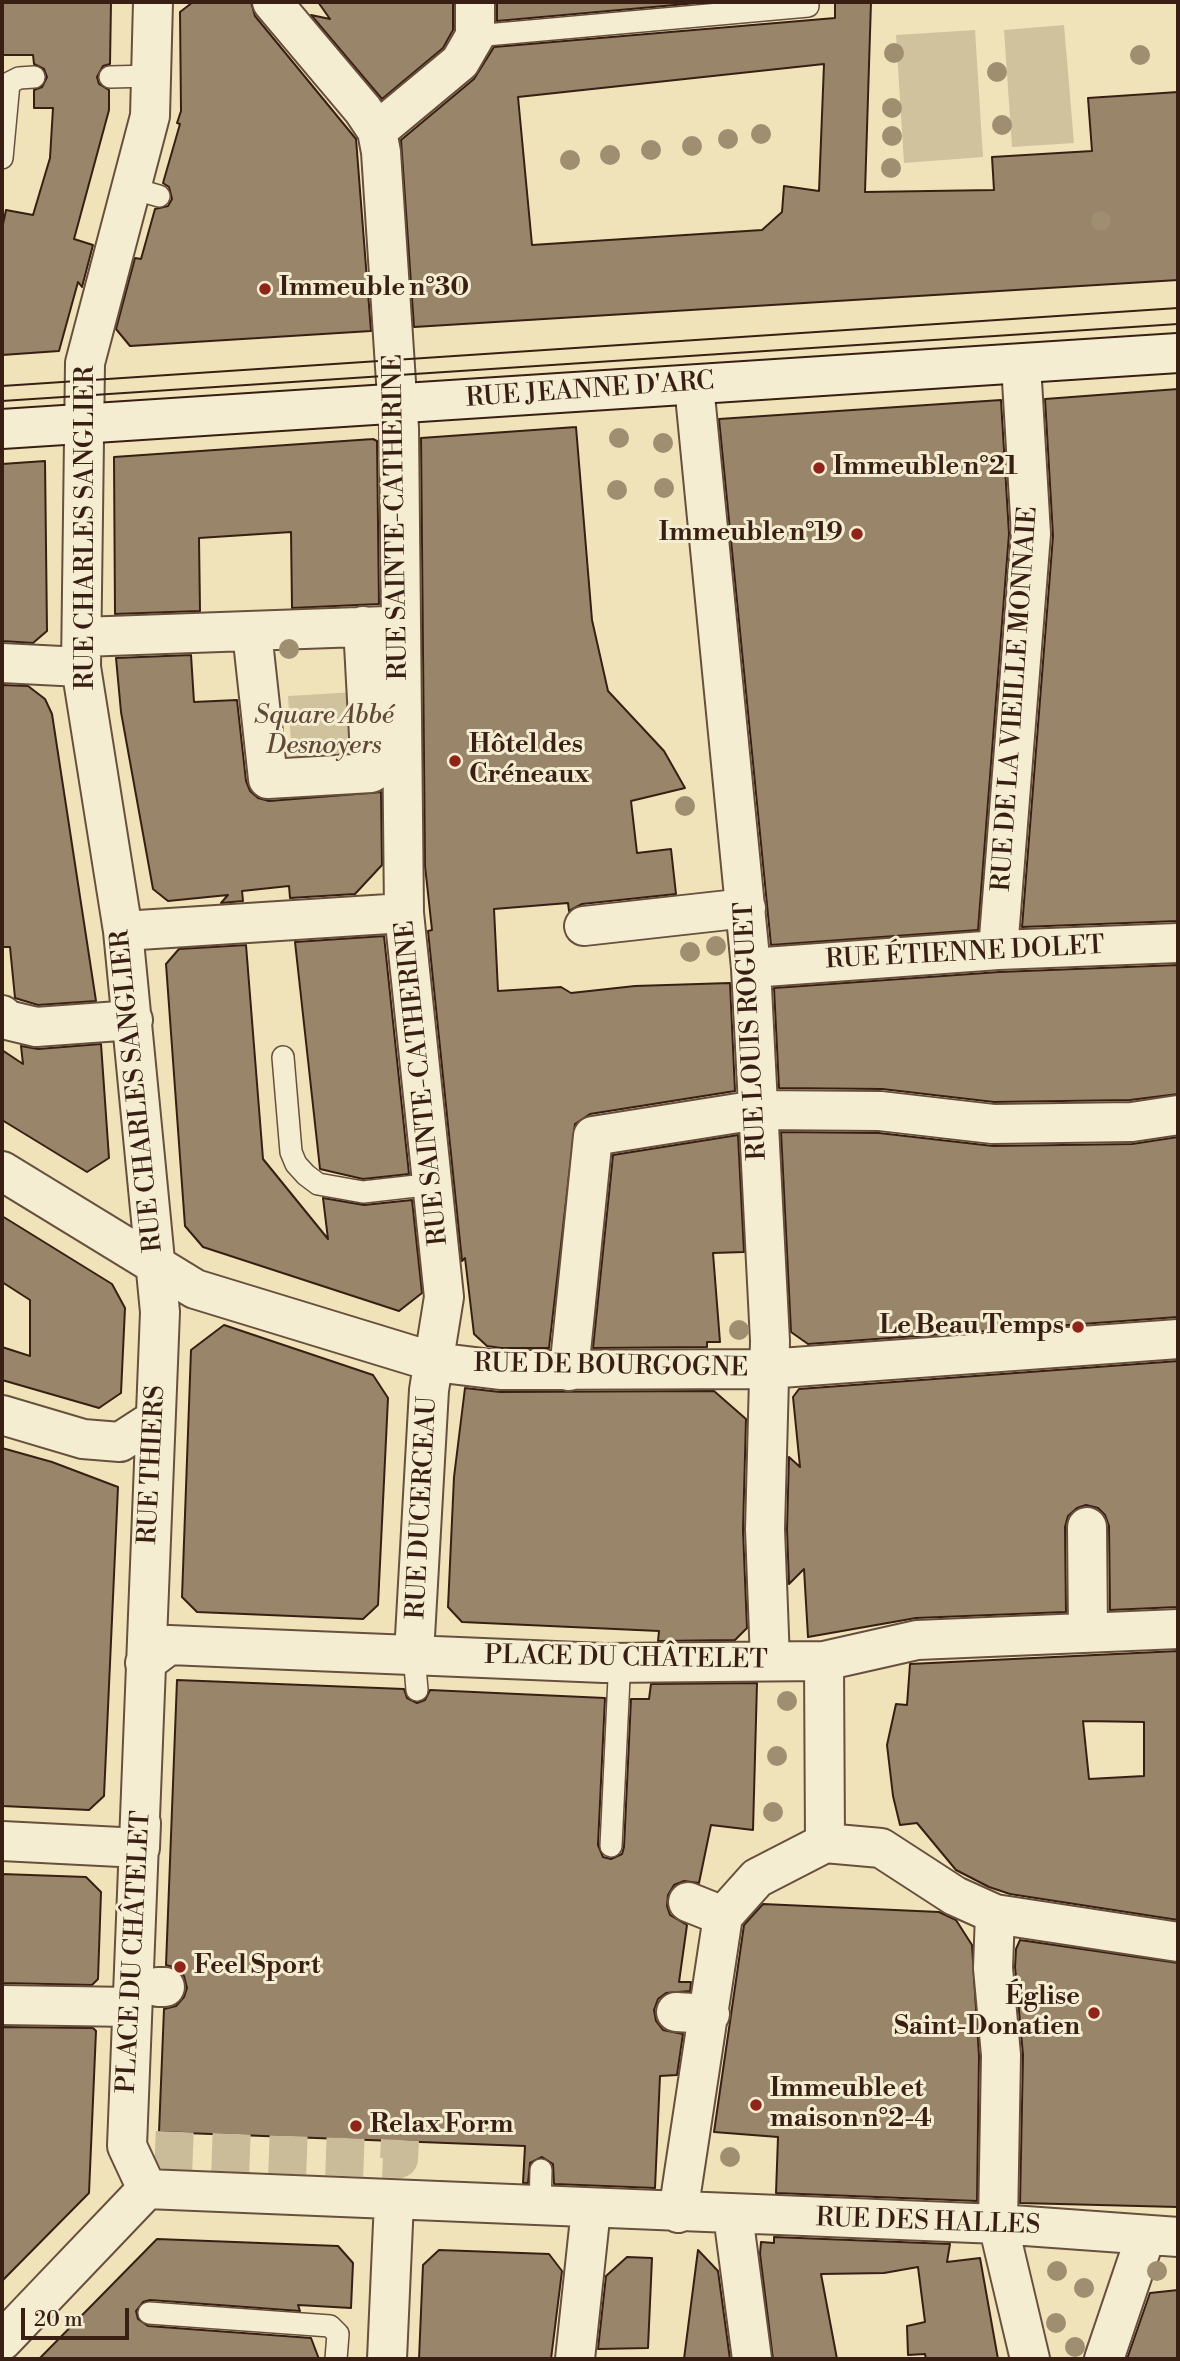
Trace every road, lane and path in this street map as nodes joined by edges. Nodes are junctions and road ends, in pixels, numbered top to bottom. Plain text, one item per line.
1 (153, 2) edge
2 (272, 2) edge
3 (808, 6) dead end
4 (475, 19) edge
5 (110, 76) dead end
6 (152, 76) junction
7 (34, 77) dead end
8 (377, 131) junction
9 (2, 158) edge
10 (1178, 353) edge
11 (1021, 363) junction
12 (694, 384) junction
13 (399, 404) junction
14 (82, 423) junction
15 (2, 429) edge
16 (381, 626) junction
17 (252, 632) junction
18 (81, 652) junction
19 (2, 663) edge
20 (746, 908) junction
21 (404, 913) junction
22 (584, 926) dead end
23 (122, 931) junction
24 (1178, 943) edge
25 (998, 950) junction
26 (751, 968) junction
27 (2, 1015) edge
28 (133, 1020) junction
29 (282, 1057) dead end
30 (757, 1110) junction
31 (1178, 1115) edge
32 (2, 1171) edge
33 (434, 1184) junction
34 (157, 1267) junction
35 (1178, 1339) edge
36 (434, 1362) junction
37 (768, 1369) junction
38 (569, 1371) junction
39 (2, 1415) edge
40 (154, 1420) junction
41 (1087, 1527) dead end
42 (1178, 1629) edge
43 (1088, 1632) junction
44 (770, 1661) junction
45 (824, 1661) junction
46 (145, 1663) junction
47 (604, 1663) junction
48 (415, 1672) junction
49 (2, 1841) edge
50 (824, 1843) junction
51 (611, 1846) dead end
52 (140, 1848) junction
53 (688, 1902) dead end
54 (995, 1914) junction
55 (723, 1916) junction
56 (1178, 1941) edge
57 (139, 1996) junction
58 (2, 2005) edge
59 (148, 2189) junction
60 (394, 2201) junction
61 (591, 2209) junction
62 (660, 2212) junction
63 (733, 2215) junction
64 (998, 2224) junction
65 (1162, 2236) edge
66 (149, 2313) dead end
67 (2, 2341) edge
68 (336, 2359) edge
69 (387, 2359) edge
70 (575, 2359) edge
71 (752, 2359) edge
72 (1030, 2359) edge
73 (1104, 2359) edge

1 - 6 street, RUE CHARLES SANGLIER
2 - 8 street
3 - 4 lane
4 - 8 street
5 - 6 lane
6 - 14 street, RUE CHARLES SANGLIER
7 - 9 lane
8 - 13 street, RUE SAINTE-CATHERINE
10 - 11 street, RUE JEANNE D'ARC
11 - 12 street, RUE JEANNE D'ARC
11 - 25 street, RUE DE LA VIEILLE MONNAIE
12 - 13 street, RUE JEANNE D'ARC
12 - 20 street, RUE LOUIS ROGUET
13 - 14 street, RUE JEANNE D'ARC
13 - 16 street, RUE SAINTE-CATHERINE
14 - 15 street, RUE JEANNE D'ARC
14 - 18 street, RUE CHARLES SANGLIER
16 - 17 street
16 - 17 street
16 - 21 street, RUE SAINTE-CATHERINE
17 - 18 street
18 - 19 street
18 - 23 street, RUE CHARLES SANGLIER
20 - 22 street
20 - 26 street, RUE LOUIS ROGUET
21 - 23 street
21 - 33 street, RUE SAINTE-CATHERINE
23 - 28 street, RUE CHARLES SANGLIER
24 - 25 street, RUE ÉTIENNE DOLET
25 - 26 street, RUE ÉTIENNE DOLET
26 - 30 street, RUE LOUIS ROGUET
27 - 28 street
28 - 34 street, RUE CHARLES SANGLIER
29 - 33 lane
30 - 31 street
30 - 37 street, RUE LOUIS ROGUET
30 - 38 street
32 - 34 street, RUE DE BOURGOGNE
33 - 36 street, RUE SAINTE-CATHERINE
34 - 36 street, RUE DE BOURGOGNE
34 - 40 street, RUE THIERS
35 - 37 street, RUE DE BOURGOGNE
36 - 38 street, RUE DE BOURGOGNE
36 - 48 street, RUE DUCERCEAU
37 - 38 street, RUE DE BOURGOGNE
37 - 44 street, RUE LOUIS ROGUET
39 - 40 street
40 - 46 street, RUE THIERS
41 - 43 street
42 - 43 street, PLACE DU CHÂTELET
43 - 45 street, PLACE DU CHÂTELET
44 - 45 street, PLACE DU CHÂTELET
44 - 47 street, PLACE DU CHÂTELET
45 - 50 street
46 - 48 street, PLACE DU CHÂTELET
46 - 52 street, PLACE DU CHÂTELET
47 - 48 street, PLACE DU CHÂTELET
47 - 51 lane
49 - 52 street
50 - 54 street
50 - 55 street
52 - 57 street, PLACE DU CHÂTELET
53 - 55 street
54 - 56 street
54 - 64 street
55 - 62 street
57 - 58 street
57 - 59 street, PLACE DU CHÂTELET
59 - 60 street
59 - 67 street
60 - 61 street
60 - 69 street
61 - 62 street
61 - 70 street
62 - 63 street, RUE DES HALLES
63 - 64 street, RUE DES HALLES
63 - 71 street
64 - 65 street, RUE DES HALLES
64 - 72 street
65 - 73 street
66 - 68 lane

